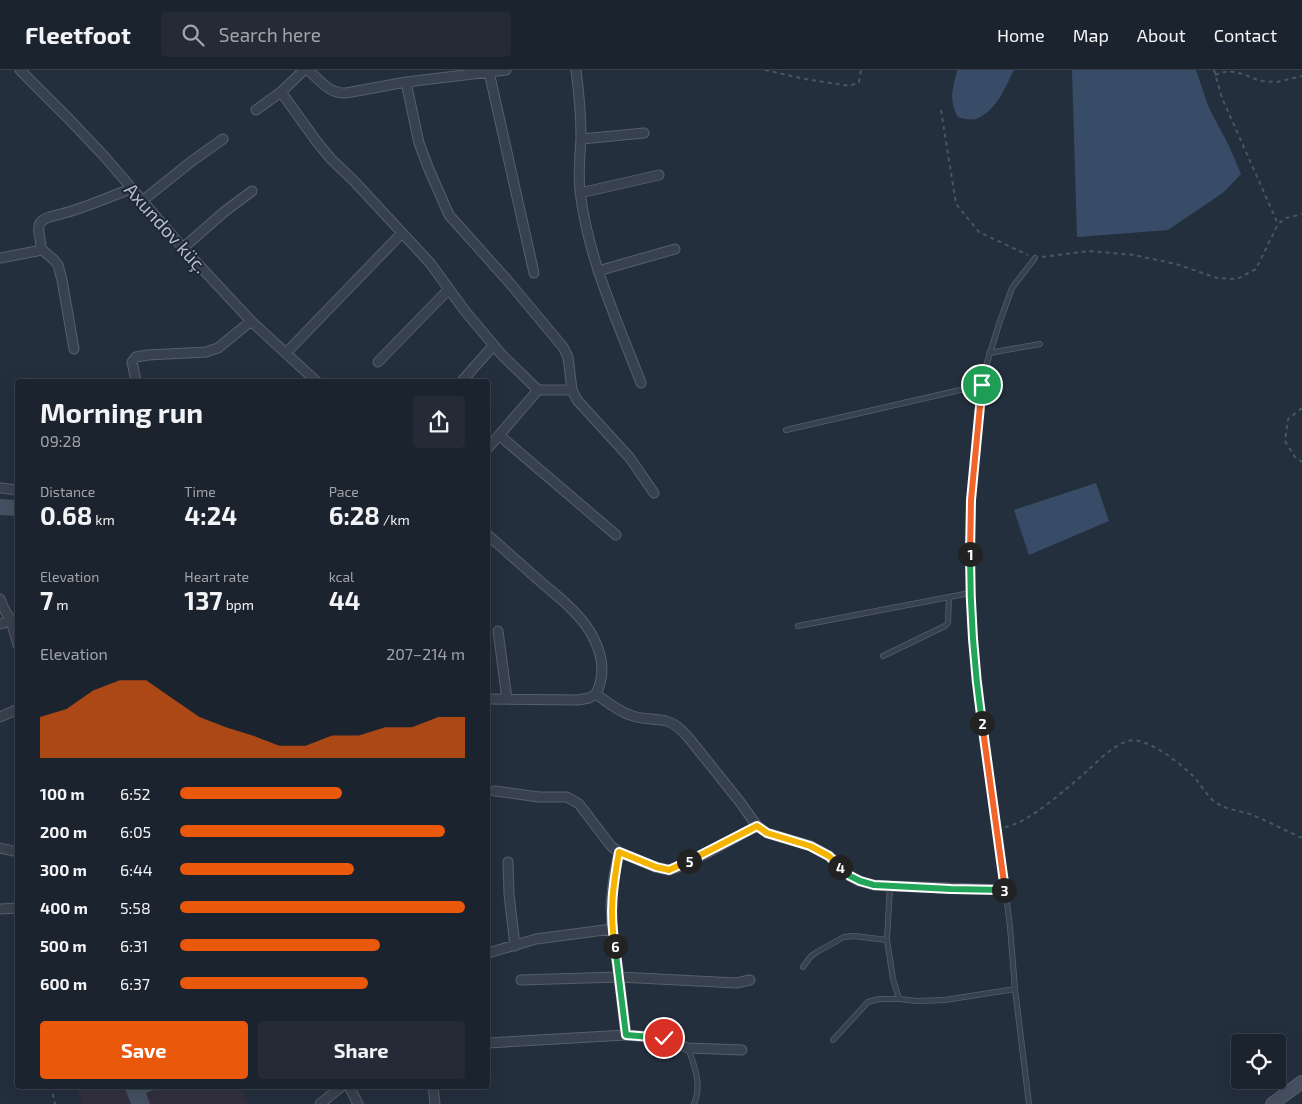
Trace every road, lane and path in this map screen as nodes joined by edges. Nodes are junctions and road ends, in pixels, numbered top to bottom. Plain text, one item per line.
1 (20, 70) edge
2 (304, 70) edge
3 (308, 70) edge
4 (506, 70) edge
5 (576, 70) edge
6 (765, 70) edge
7 (860, 70) edge
8 (1214, 70) edge
9 (489, 72) junction
10 (1215, 75) junction
11 (1302, 76) edge
12 (406, 82) junction
13 (282, 92) junction
14 (256, 110) dead end
15 (941, 110) dead end
16 (644, 132) dead end
17 (223, 139) dead end
18 (581, 139) junction
19 (659, 175) dead end
20 (131, 189) junction
21 (252, 190) dead end
22 (580, 193) junction
23 (142, 201) junction
24 (1302, 214) edge
25 (1278, 224) junction
26 (402, 233) junction
27 (183, 248) junction
28 (41, 249) junction
29 (675, 249) dead end
30 (0, 258) edge
31 (1034, 258) junction
32 (598, 271) junction
33 (534, 273) dead end
34 (449, 289) junction
35 (251, 321) junction
36 (1040, 344) dead end
37 (494, 346) junction
38 (74, 349) dead end
39 (286, 352) junction
40 (989, 353) junction
41 (378, 362) dead end
42 (136, 379) edge
43 (314, 379) edge
44 (464, 379) edge
45 (641, 383) dead end
46 (982, 385) junction
47 (538, 390) junction
48 (572, 390) junction
49 (1302, 408) edge
50 (786, 430) dead end
51 (499, 435) junction
52 (490, 446) edge
53 (1302, 462) edge
54 (0, 488) edge
55 (15, 490) edge
56 (654, 493) dead end
57 (616, 535) dead end
58 (490, 536) edge
59 (970, 593) junction
60 (948, 597) junction
61 (0, 599) edge
62 (14, 622) edge
63 (0, 624) edge
64 (798, 626) dead end
65 (498, 632) dead end
66 (883, 656) dead end
67 (596, 694) junction
68 (490, 699) edge
69 (507, 700) junction
70 (15, 710) edge
71 (0, 717) edge
72 (495, 791) dead end
73 (757, 826) junction
74 (998, 829) junction
75 (1302, 838) edge
76 (0, 848) edge
77 (15, 851) edge
78 (619, 852) junction
79 (508, 862) dead end
80 (890, 886) junction
81 (1005, 890) junction
82 (15, 908) edge
83 (0, 909) edge
84 (612, 929) junction
85 (888, 940) junction
86 (515, 946) junction
87 (490, 952) edge
88 (803, 967) dead end
89 (619, 977) junction
90 (521, 980) dead end
91 (750, 980) dead end
92 (1015, 989) junction
93 (899, 999) junction
94 (626, 1035) junction
95 (833, 1040) dead end
96 (490, 1043) edge
97 (688, 1048) junction
98 (742, 1050) dead end
99 (1302, 1082) edge
100 (52, 1089) edge
101 (338, 1089) edge
102 (351, 1089) edge
103 (433, 1089) edge
104 (54, 1104) edge
105 (320, 1104) edge
106 (358, 1104) edge
107 (435, 1104) edge
108 (694, 1104) edge
109 (1029, 1104) edge
110 (1272, 1104) edge

1 - 20 street, Axundov küç.
2 - 13 street
3 - 12 street
4 - 9 street
5 - 18 street
6 - 7 path
8 - 10 path
9 - 12 street
9 - 33 street
10 - 11 path
10 - 25 path
12 - 48 street
13 - 14 street
13 - 26 street
15 - 31 path
16 - 18 street
17 - 23 street
18 - 22 street
19 - 22 street
20 - 23 street, Axundov küç.
20 - 28 street
21 - 27 street
22 - 32 street
23 - 27 street, Axundov küç.
24 - 25 path
25 - 31 path
26 - 34 street
26 - 39 street
27 - 35 street, Axundov küç.
28 - 30 street
28 - 38 street
29 - 32 street
31 - 40 lane
32 - 45 street
34 - 37 street
34 - 41 street
35 - 39 street, Axundov küç.
35 - 42 street
36 - 40 lane
37 - 44 street
37 - 47 street
39 - 43 street, Axundov küç.
40 - 46 lane
46 - 50 lane
46 - 59 lane
47 - 48 street
47 - 51 street
48 - 56 street
49 - 53 path
51 - 52 street
51 - 57 street
54 - 55 street
58 - 67 street
59 - 60 lane
59 - 74 lane
60 - 64 lane
60 - 66 lane
61 - 62 street
62 - 63 street
65 - 69 street
67 - 69 street
67 - 73 street
68 - 69 street
70 - 71 street
72 - 78 street
73 - 78 street
73 - 80 street
74 - 75 path
74 - 81 lane
76 - 77 street
78 - 84 street
79 - 86 street
80 - 81 street
80 - 85 lane
81 - 92 lane
82 - 83 street
84 - 86 street
84 - 89 street
85 - 88 lane
85 - 93 lane
86 - 87 street
89 - 90 street
89 - 91 street
89 - 94 street
92 - 93 lane
92 - 109 lane
93 - 95 lane
94 - 96 street
94 - 97 street
97 - 98 street
97 - 108 lane
99 - 110 street
100 - 104 path
101 - 105 street
102 - 106 street
103 - 107 street

